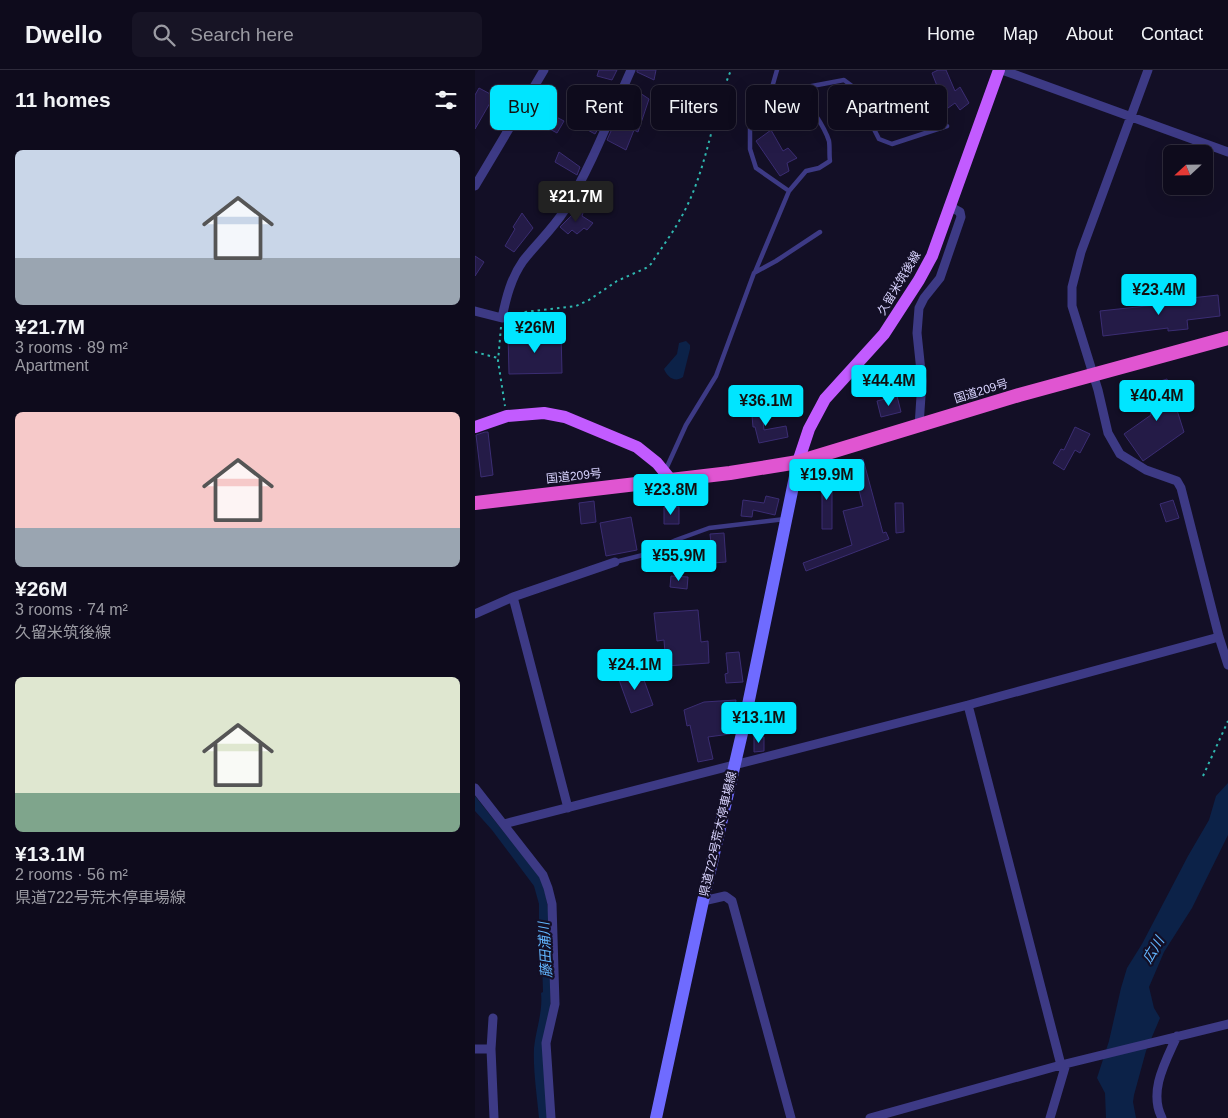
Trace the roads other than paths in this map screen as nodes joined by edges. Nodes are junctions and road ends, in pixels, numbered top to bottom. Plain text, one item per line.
1 (544, 70) edge
2 (631, 70) edge
3 (777, 70) edge
4 (1000, 70) edge
5 (1148, 70) edge
6 (773, 85) edge
7 (817, 85) edge
8 (851, 85) edge
9 (1131, 116) junction
10 (818, 118) edge
11 (750, 130) edge
12 (874, 130) edge
13 (935, 130) edge
14 (1228, 152) edge
15 (475, 186) edge
16 (789, 191) junction
17 (949, 206) junction
18 (820, 232) dead end
19 (754, 273) junction
20 (475, 311) edge
21 (1228, 338) edge
22 (1093, 375) junction
23 (919, 426) junction
24 (475, 427) edge
25 (799, 462) junction
26 (668, 475) junction
27 (475, 503) edge
28 (787, 518) junction
29 (615, 562) joint
30 (513, 597) junction
31 (475, 614) edge
32 (1219, 637) junction
33 (1228, 665) edge
34 (968, 705) junction
35 (734, 766) junction
36 (475, 788) edge
37 (568, 808) junction
38 (504, 824) junction
39 (703, 901) junction
40 (493, 1018) dead end
41 (1228, 1024) edge
42 (1177, 1036) junction
43 (475, 1049) edge
44 (491, 1049) junction
45 (1065, 1064) junction
46 (494, 1118) edge
47 (551, 1118) edge
48 (656, 1118) edge
49 (791, 1118) edge
50 (870, 1118) edge
51 (1050, 1118) edge
52 (1162, 1118) edge

1 - 15 street
2 - 20 street
3 - 6 lane
4 - 9 street
4 - 17 main road, 久留米筑後線
5 - 9 street
7 - 8 lane
9 - 14 street
9 - 22 street
10 - 16 lane
11 - 16 lane
12 - 13 lane
16 - 19 lane
17 - 23 street
17 - 25 main road, 久留米筑後線
18 - 19 lane
19 - 26 lane
21 - 22 highway, 国道209号
22 - 23 highway, 国道209号
22 - 32 street
23 - 25 highway, 国道209号
24 - 26 main road
25 - 26 highway, 国道209号
25 - 28 main road, 県道722号荒木停車場線
26 - 27 highway, 国道209号
28 - 29 lane
28 - 35 main road, 県道722号荒木停車場線
29 - 30 street
30 - 31 street
30 - 37 street
32 - 33 street
32 - 34 street
34 - 35 street
34 - 45 street
35 - 37 street
35 - 39 main road, 県道722号荒木停車場線
36 - 38 street
37 - 38 street
38 - 47 street
39 - 48 main road, 県道722号荒木停車場線
39 - 49 street
40 - 44 street
41 - 42 street
42 - 45 street
42 - 52 street
43 - 44 street
44 - 46 street
45 - 50 street
45 - 51 street

